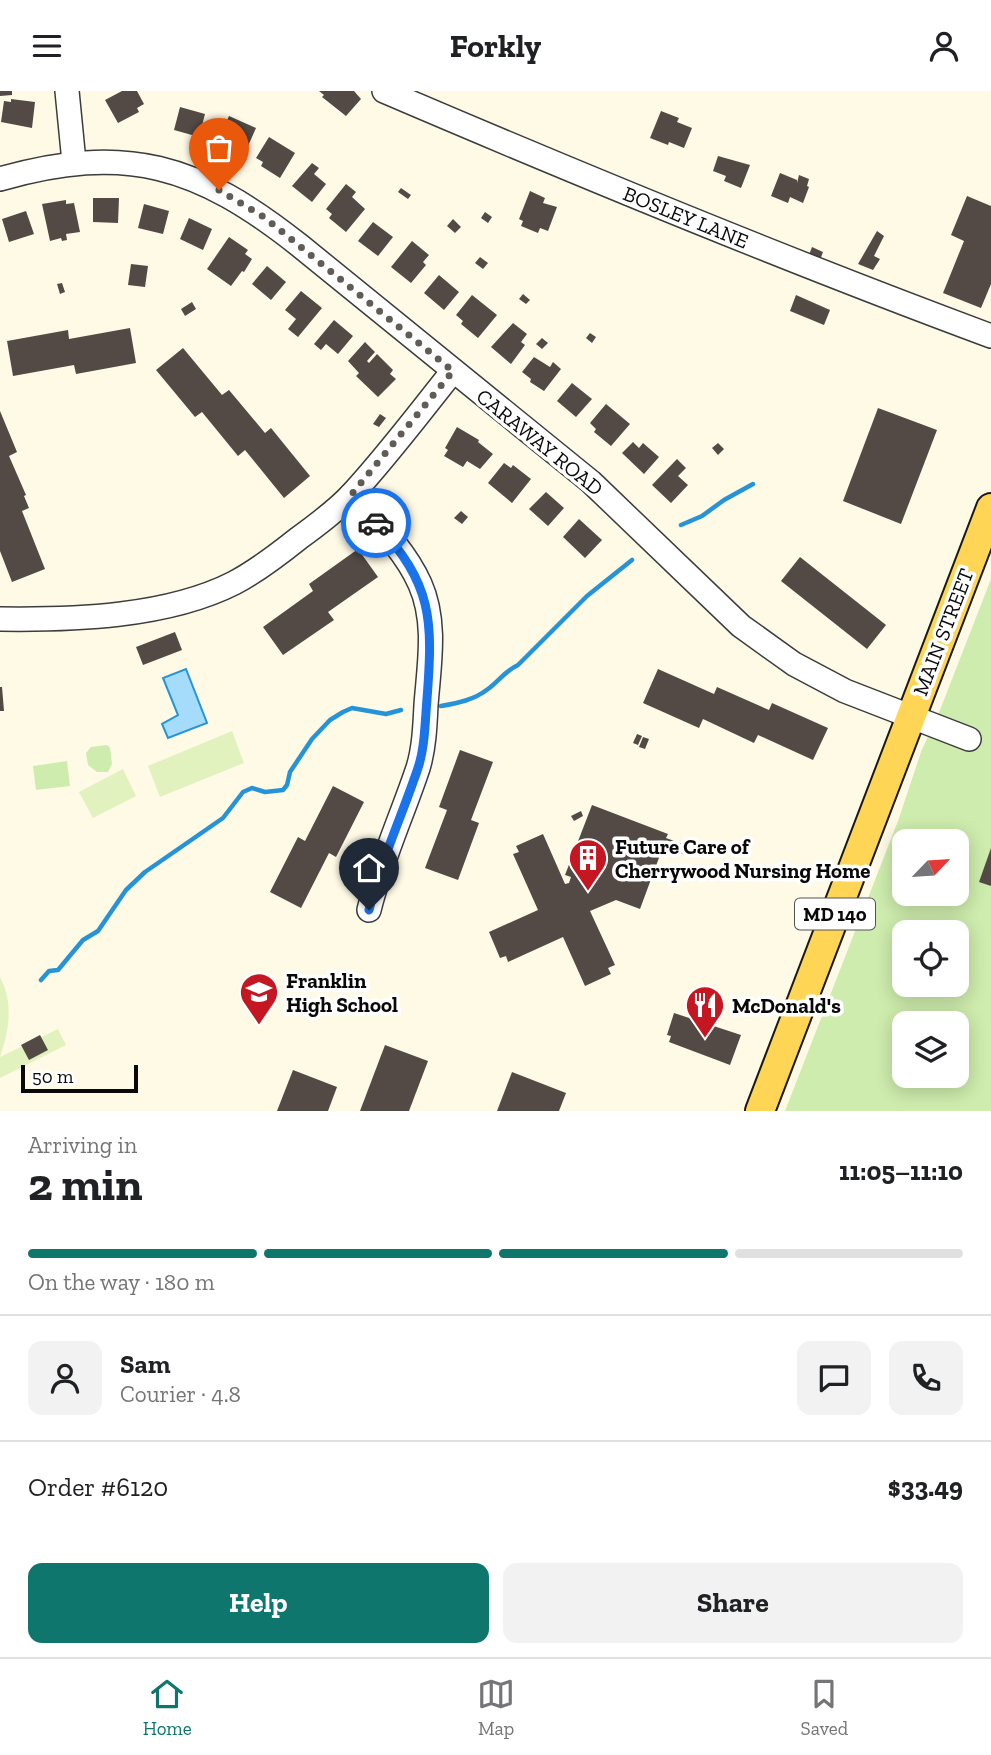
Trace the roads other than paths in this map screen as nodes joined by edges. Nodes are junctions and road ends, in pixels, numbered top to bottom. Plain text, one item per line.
1 (67, 91) edge
2 (384, 91) edge
3 (74, 162) junction
4 (0, 179) edge
5 (991, 336) edge
6 (453, 371) junction
7 (351, 495) junction
8 (991, 508) edge
9 (0, 619) edge
10 (910, 717) junction
11 (969, 739) dead end
12 (369, 910) dead end
13 (760, 1111) edge

1 - 3 street
2 - 5 street, BOSLEY LANE
3 - 4 street, CARAWAY ROAD
3 - 6 street, CARAWAY ROAD
6 - 7 street
6 - 10 street, CARAWAY ROAD
7 - 9 street
7 - 12 street
8 - 10 main road, MAIN STREET / MD 140
10 - 11 street, CARAWAY ROAD
10 - 13 main road, MD 140

